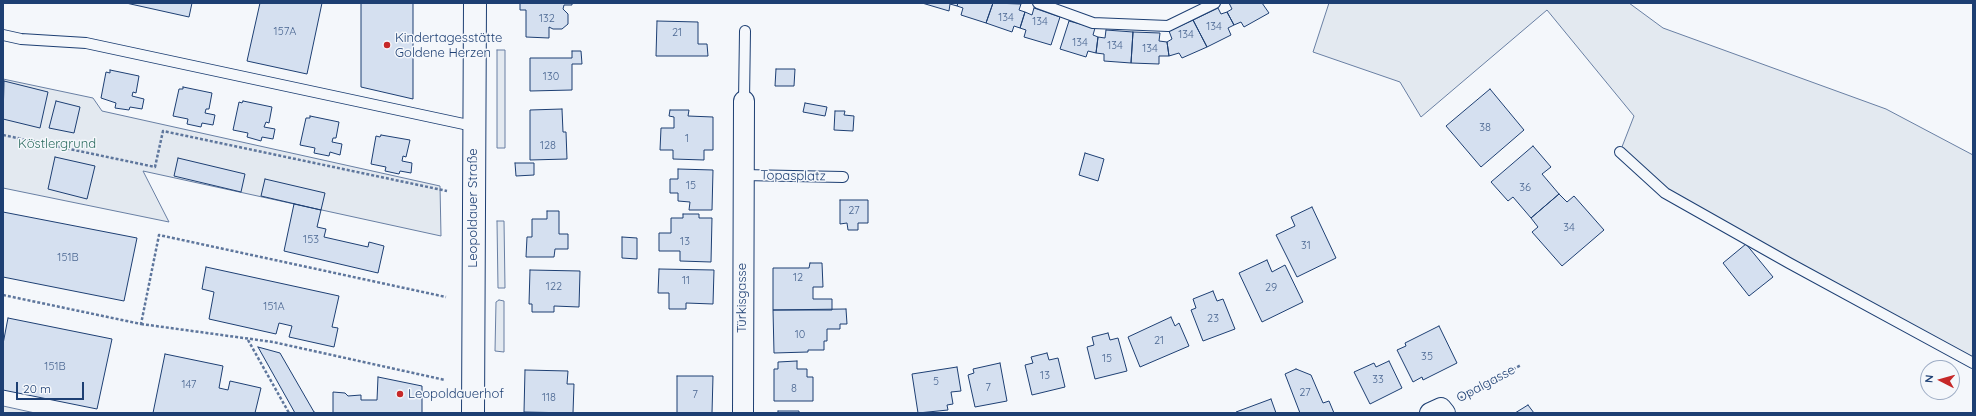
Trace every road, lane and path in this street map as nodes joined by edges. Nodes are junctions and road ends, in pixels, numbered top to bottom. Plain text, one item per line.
1 (475, 3) edge
2 (1038, 3) edge
3 (1215, 3) edge
4 (745, 31) dead end
5 (3, 35) edge
6 (744, 101) joint
7 (473, 126) junction
8 (3, 135) edge
9 (1620, 152) dead end
10 (843, 177) dead end
11 (742, 179) junction
12 (446, 191) dead end
13 (3, 295) edge
14 (446, 297) dead end
15 (141, 324) junction
16 (248, 339) junction
17 (1973, 363) edge
18 (1521, 365) dead end
19 (445, 380) dead end
20 (1439, 411) edge
21 (289, 413) edge
22 (473, 413) edge
23 (743, 413) edge

1 - 7 main road, Leopoldauer Straße
2 - 3 lane
4 - 6 lane
5 - 7 lane
6 - 11 street, Topasplatz
7 - 22 main road, Leopoldauer Straße
8 - 12 path
9 - 17 lane
10 - 11 lane, Topasplatz
11 - 23 street, Türkisgasse
13 - 15 path
14 - 15 path
15 - 16 path
16 - 19 path
16 - 21 path
18 - 20 path, Opalgasse

